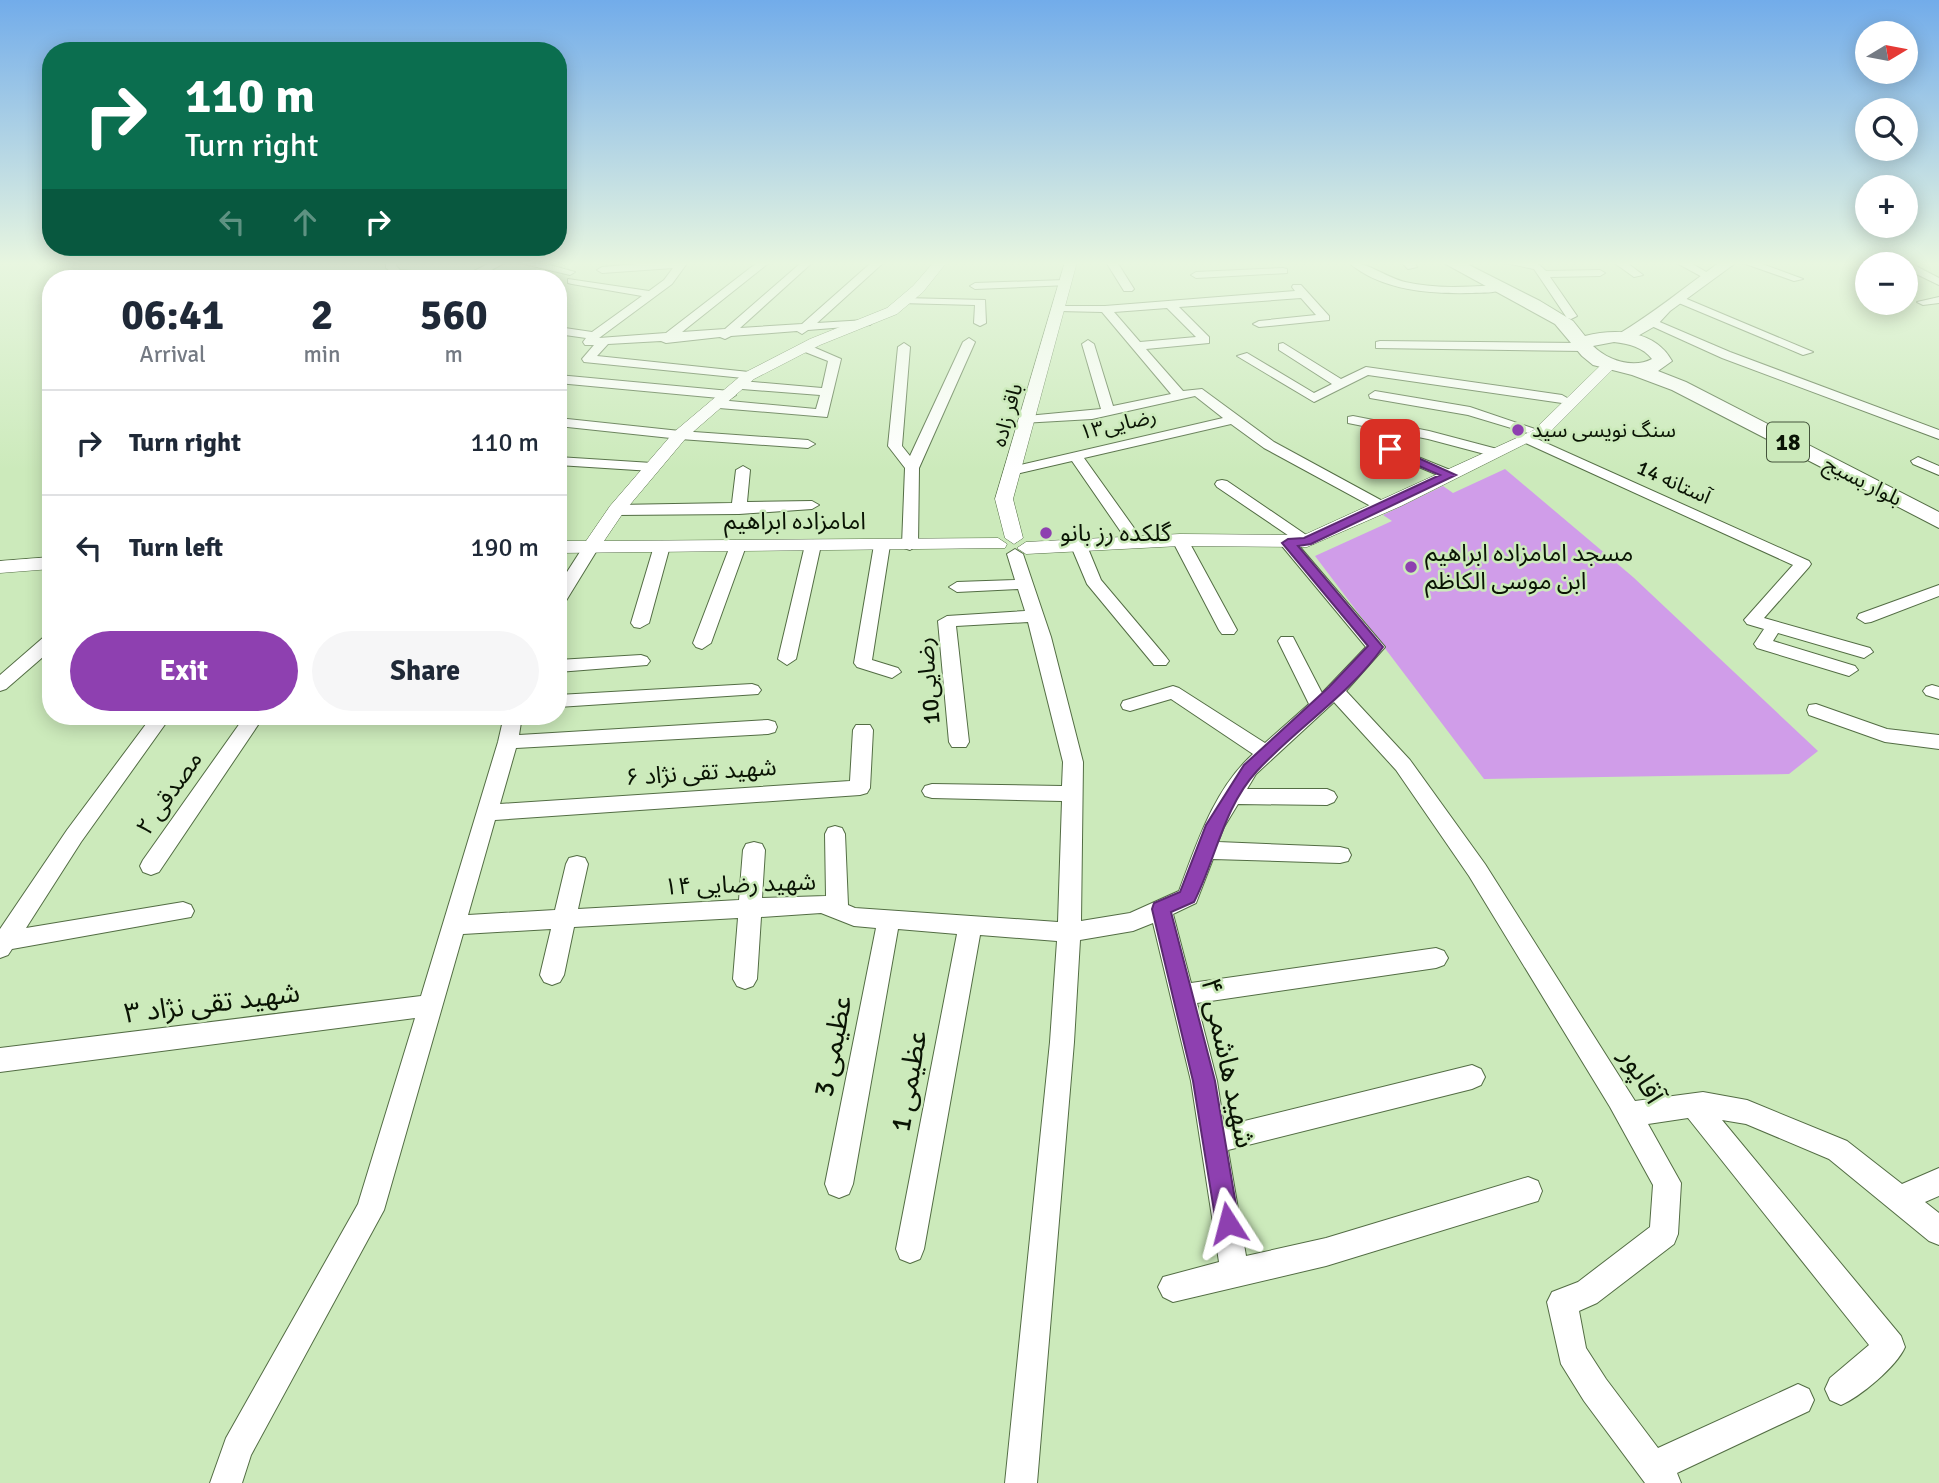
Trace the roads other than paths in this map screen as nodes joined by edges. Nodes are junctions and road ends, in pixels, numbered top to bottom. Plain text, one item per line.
1 (604, 331) edge
2 (675, 331) edge
3 (729, 331) edge
4 (783, 331) edge
5 (845, 331) edge
6 (1052, 331) edge
7 (1125, 331) edge
8 (1196, 331) edge
9 (1579, 331) edge
10 (1604, 331) edge
11 (1632, 331) edge
12 (1652, 331) edge
13 (1672, 331) edge
14 (1756, 331) edge
15 (567, 332) edge
16 (725, 335) junction
17 (1620, 337) junction
18 (665, 339) junction
19 (598, 340) junction
20 (969, 342) dead end
21 (1088, 344) dead end
22 (1380, 345) dead end
23 (1139, 346) junction
24 (804, 347) junction
25 (904, 347) dead end
26 (1283, 347) dead end
27 (1807, 352) dead end
28 (1594, 354) junction
29 (1243, 356) dead end
30 (1660, 363) junction
31 (567, 380) edge
32 (1594, 381) junction
33 (1341, 384) junction
34 (735, 390) junction
35 (827, 392) junction
36 (1179, 395) junction
37 (1375, 395) dead end
38 (1562, 399) junction
39 (1108, 411) junction
40 (1234, 419) junction
41 (1027, 420) junction
42 (1353, 420) dead end
43 (567, 423) edge
44 (1529, 434) junction
45 (680, 435) junction
46 (1939, 435) edge
47 (1369, 441) dead end
48 (808, 444) dead end
49 (1496, 453) junction
50 (1074, 456) junction
51 (1918, 461) dead end
52 (567, 462) edge
53 (652, 467) junction
54 (912, 468) junction
55 (743, 470) dead end
56 (1012, 471) junction
57 (1939, 471) edge
58 (1450, 475) junction
59 (1222, 484) dead end
60 (812, 505) dead end
61 (1939, 506) edge
62 (1383, 508) junction
63 (739, 509) junction
64 (616, 510) junction
65 (1939, 521) edge
66 (1181, 540) junction
67 (1136, 542) junction
68 (1297, 542) junction
69 (813, 545) junction
70 (882, 545) junction
71 (910, 545) junction
72 (662, 546) junction
73 (738, 546) junction
74 (1014, 546) junction
75 (1079, 546) junction
76 (567, 547) edge
77 (591, 547) junction
78 (42, 564) edge
79 (0, 567) edge
80 (1025, 584) junction
81 (567, 586) edge
82 (957, 587) dead end
83 (1939, 590) edge
84 (1036, 617) junction
85 (1865, 618) dead end
86 (640, 623) dead end
87 (1774, 626) junction
88 (1228, 630) dead end
89 (1287, 641) dead end
90 (702, 643) dead end
91 (42, 648) edge
92 (1864, 652) dead end
93 (787, 659) dead end
94 (642, 661) dead end
95 (1160, 661) dead end
96 (567, 665) edge
97 (1849, 670) dead end
98 (892, 672) dead end
99 (0, 685) edge
100 (752, 690) dead end
101 (1326, 698) junction
102 (567, 700) edge
103 (1129, 705) dead end
104 (1816, 710) dead end
105 (156, 725) edge
106 (249, 725) edge
107 (511, 725) edge
108 (768, 727) dead end
109 (863, 730) dead end
110 (508, 742) junction
111 (958, 742) dead end
112 (1939, 742) edge
113 (1266, 753) junction
114 (932, 791) dead end
115 (1072, 794) junction
116 (1233, 796) junction
117 (1327, 797) dead end
118 (487, 813) junction
119 (835, 834) dead end
120 (754, 850) dead end
121 (1205, 850) junction
122 (1339, 855) dead end
123 (577, 864) dead end
124 (151, 866) dead end
125 (751, 908) junction
126 (1161, 909) junction
127 (837, 910) junction
128 (183, 911) dead end
129 (565, 919) junction
130 (890, 919) junction
131 (454, 925) junction
132 (970, 925) junction
133 (1069, 932) junction
134 (3, 937) edge
135 (1436, 958) dead end
136 (552, 975) dead end
137 (745, 979) dead end
138 (1182, 995) junction
139 (431, 1005) junction
140 (0, 1060) edge
141 (1472, 1077) dead end
142 (1693, 1105) junction
143 (1628, 1114) junction
144 (1214, 1141) junction
145 (1939, 1182) edge
146 (839, 1184) dead end
147 (1528, 1191) dead end
148 (1899, 1199) junction
149 (1939, 1231) edge
150 (910, 1249) dead end
151 (1235, 1274) junction
152 (1173, 1287) dead end
153 (1842, 1389) dead end
154 (1798, 1401) dead end
155 (1659, 1475) edge
156 (226, 1483) edge
157 (1021, 1483) edge

1 - 19 street
2 - 18 street
3 - 16 street
4 - 16 street
5 - 24 street
6 - 41 street, باقر زاده
7 - 23 street
8 - 23 street
9 - 28 main road, 18
10 - 17 main road, 18
11 - 17 main road
12 - 30 main road
13 - 46 street
14 - 27 street
15 - 19 street
16 - 18 street
17 - 28 main road
17 - 30 main road, 18
18 - 19 street
19 - 34 street
20 - 54 street
21 - 39 street
22 - 28 street
23 - 36 street
24 - 34 street
24 - 35 street
25 - 54 street
26 - 33 street
28 - 30 main road, بلوار بسیج / 18
28 - 32 street, امامزاده ابراهیم
28 - 38 street, امامزاده ابراهیم
29 - 33 street
30 - 32 main road
30 - 61 main road, بلوار بسیج / 18
30 - 65 main road, بلوار بسیج / 18
31 - 34 street
32 - 44 street, امامزاده ابراهیم
33 - 38 street
34 - 35 street
34 - 35 street
34 - 45 street
36 - 39 street
36 - 40 street
37 - 44 street, آستانه 14
38 - 44 street, امامزاده ابراهیم
39 - 41 street
40 - 50 street, رضایی۱۳
40 - 62 street
41 - 56 street, باقر زاده
42 - 49 street
43 - 45 street
44 - 49 street, امامزاده ابراهیم
44 - 87 street, آستانه 14
45 - 48 street
45 - 53 street
47 - 58 street
49 - 58 street, امامزاده ابراهیم
50 - 56 street, رضایی۱۳
50 - 67 street
51 - 57 street
52 - 53 street
53 - 64 street
54 - 71 street
55 - 63 street
56 - 74 street, باقر زاده
58 - 62 street, امامزاده ابراهیم
59 - 68 street
60 - 63 street
62 - 68 street, امامزاده ابراهیم
63 - 64 street
64 - 77 street
66 - 67 street, امامزاده ابراهیم
66 - 68 street, امامزاده ابراهیم
66 - 88 street
67 - 75 street, امامزاده ابراهیم
68 - 101 street, شهید رضایی ۱۴
69 - 70 street, امامزاده ابراهیم
69 - 73 street, امامزاده ابراهیم
69 - 93 street
70 - 71 street, امامزاده ابراهیم
70 - 98 street
71 - 74 street, امامزاده ابراهیم
72 - 73 street, امامزاده ابراهیم
72 - 77 street, امامزاده ابراهیم
72 - 86 street
73 - 90 street
74 - 75 street, امامزاده ابراهیم
74 - 80 street
75 - 95 street
76 - 77 street, امامزاده ابراهیم
77 - 81 street
78 - 79 street
80 - 82 street
80 - 84 street
83 - 85 street
84 - 111 street, رضایی10
84 - 115 street
87 - 92 street
87 - 97 street
89 - 101 street, آقاپور
91 - 99 street
94 - 96 street
100 - 102 street
101 - 113 street, شهید رضایی ۱۴
101 - 143 street, آقاپور
103 - 113 street
104 - 112 street
105 - 134 street
106 - 124 street, مصدقی ۲
107 - 110 street
108 - 110 street
109 - 118 street, شهید تقی نژاد ۶
110 - 118 street
113 - 116 street, شهید رضایی ۱۴
114 - 115 street
115 - 133 street
116 - 117 street
116 - 121 street, شهید رضایی ۱۴
118 - 131 street
119 - 127 street
120 - 125 street
121 - 122 street
121 - 126 street, شهید رضایی ۱۴
123 - 129 street
125 - 127 street, شهید رضایی ۱۴
125 - 129 street, شهید رضایی ۱۴
125 - 137 street
126 - 133 street, شهید رضایی ۱۴
126 - 138 street, شهید هاشمی ۴
127 - 130 street, شهید رضایی ۱۴
128 - 134 street
129 - 131 street, شهید رضایی ۱۴
129 - 136 street
130 - 132 street, شهید رضایی ۱۴
130 - 146 street, عظیمی 3
131 - 139 street
132 - 133 street, شهید رضایی ۱۴
132 - 150 street, عظیمی 1
133 - 157 street
135 - 138 street
138 - 144 street, شهید هاشمی ۴
139 - 140 street, شهید تقی نژاد ۳
139 - 156 street
141 - 144 street
142 - 143 street
142 - 148 street
142 - 153 street
143 - 155 street, آقاپور
144 - 151 street, شهید هاشمی ۴
145 - 148 street
147 - 151 street
148 - 149 street
151 - 152 street
154 - 155 street

